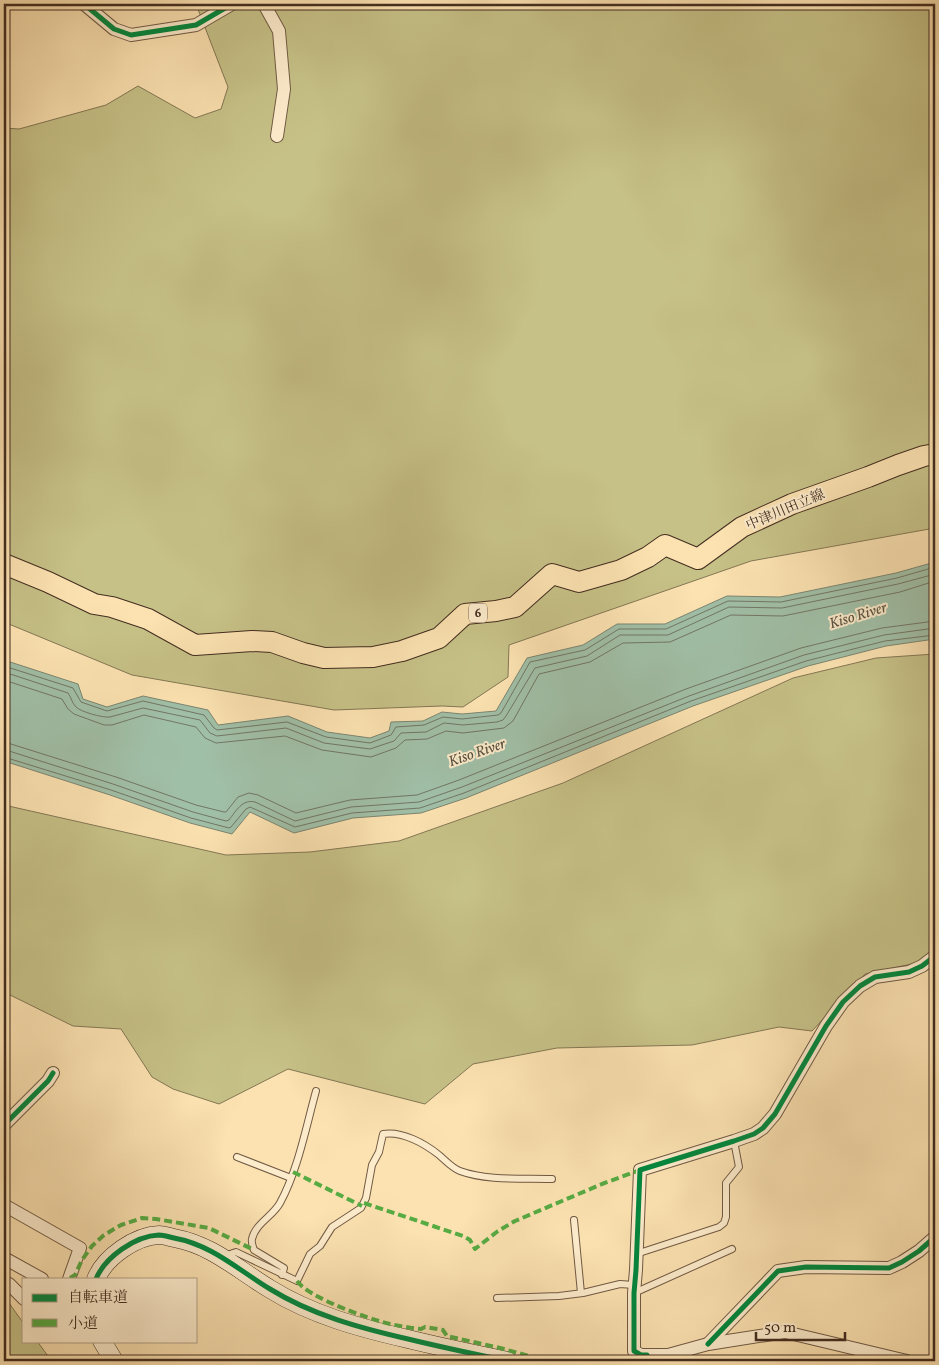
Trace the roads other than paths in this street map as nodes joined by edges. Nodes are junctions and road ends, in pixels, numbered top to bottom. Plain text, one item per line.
1 (84, 4) edge
2 (232, 4) edge
3 (264, 4) edge
4 (277, 136) dead end
5 (935, 454) edge
6 (4, 564) edge
7 (935, 956) edge
8 (53, 1073) dead end
9 (316, 1092) dead end
10 (4, 1126) edge
11 (734, 1141) junction
12 (237, 1157) dead end
13 (291, 1178) junction
14 (552, 1178) dead end
15 (4, 1205) edge
16 (574, 1220) dead end
17 (935, 1237) edge
18 (732, 1249) dead end
19 (636, 1254) junction
20 (222, 1257) junction
21 (4, 1258) edge
22 (282, 1275) junction
23 (40, 1278) edge
24 (69, 1278) edge
25 (96, 1278) edge
26 (9, 1284) dead end
27 (634, 1289) junction
28 (580, 1293) junction
29 (22, 1297) edge
30 (498, 1298) dead end
31 (103, 1342) edge
32 (708, 1344) junction
33 (647, 1358) edge
34 (114, 1361) edge
35 (508, 1361) edge
36 (907, 1361) edge

1 - 2 street
3 - 4 street
5 - 6 main road, 中津川田立線 / 6
7 - 11 street
8 - 10 street
9 - 13 lane
11 - 19 lane
11 - 19 street
12 - 13 lane
13 - 22 lane
14 - 22 lane
15 - 24 street
16 - 28 lane
17 - 32 street
18 - 27 lane
19 - 27 street
20 - 22 lane
20 - 25 street
20 - 35 street
21 - 23 street
26 - 29 street
27 - 28 lane
27 - 33 street
28 - 30 lane
31 - 34 street
32 - 33 street
32 - 36 street

